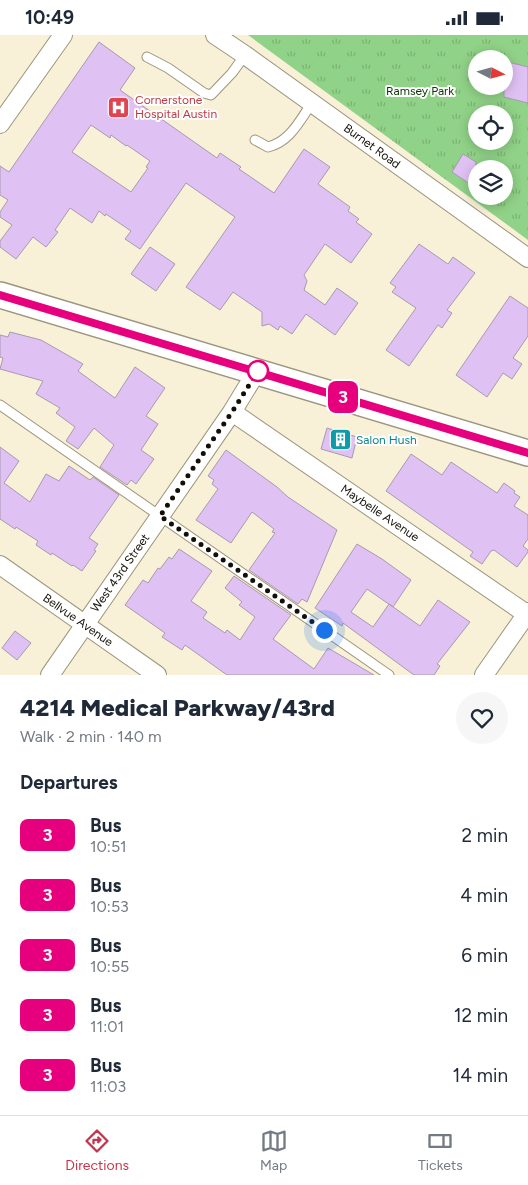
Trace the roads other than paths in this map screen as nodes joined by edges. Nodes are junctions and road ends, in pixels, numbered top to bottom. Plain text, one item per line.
1 (63, 35) edge
2 (215, 35) edge
3 (245, 55) junction
4 (148, 57) dead end
5 (312, 103) junction
6 (0, 124) edge
7 (255, 139) dead end
8 (528, 258) edge
9 (0, 295) edge
10 (257, 371) junction
11 (0, 405) edge
12 (232, 412) junction
13 (528, 453) edge
14 (160, 516) junction
15 (0, 565) edge
16 (528, 614) edge
17 (84, 625) junction
18 (50, 675) edge
19 (157, 675) edge
20 (389, 675) edge
21 (484, 675) edge

1 - 6 street
2 - 3 street, Burnet Road
3 - 4 lane
3 - 5 street, Burnet Road
5 - 7 lane
5 - 8 street, Burnet Road
9 - 10 street
10 - 12 street, West 43rd Street
10 - 13 street
11 - 14 lane
12 - 14 street, West 43rd Street
12 - 16 street, Maybelle Avenue
14 - 17 street, West 43rd Street
14 - 20 lane
15 - 17 street, Bellvue Avenue
16 - 21 street
17 - 18 street, West 43rd Street
17 - 19 street, Bellvue Avenue

